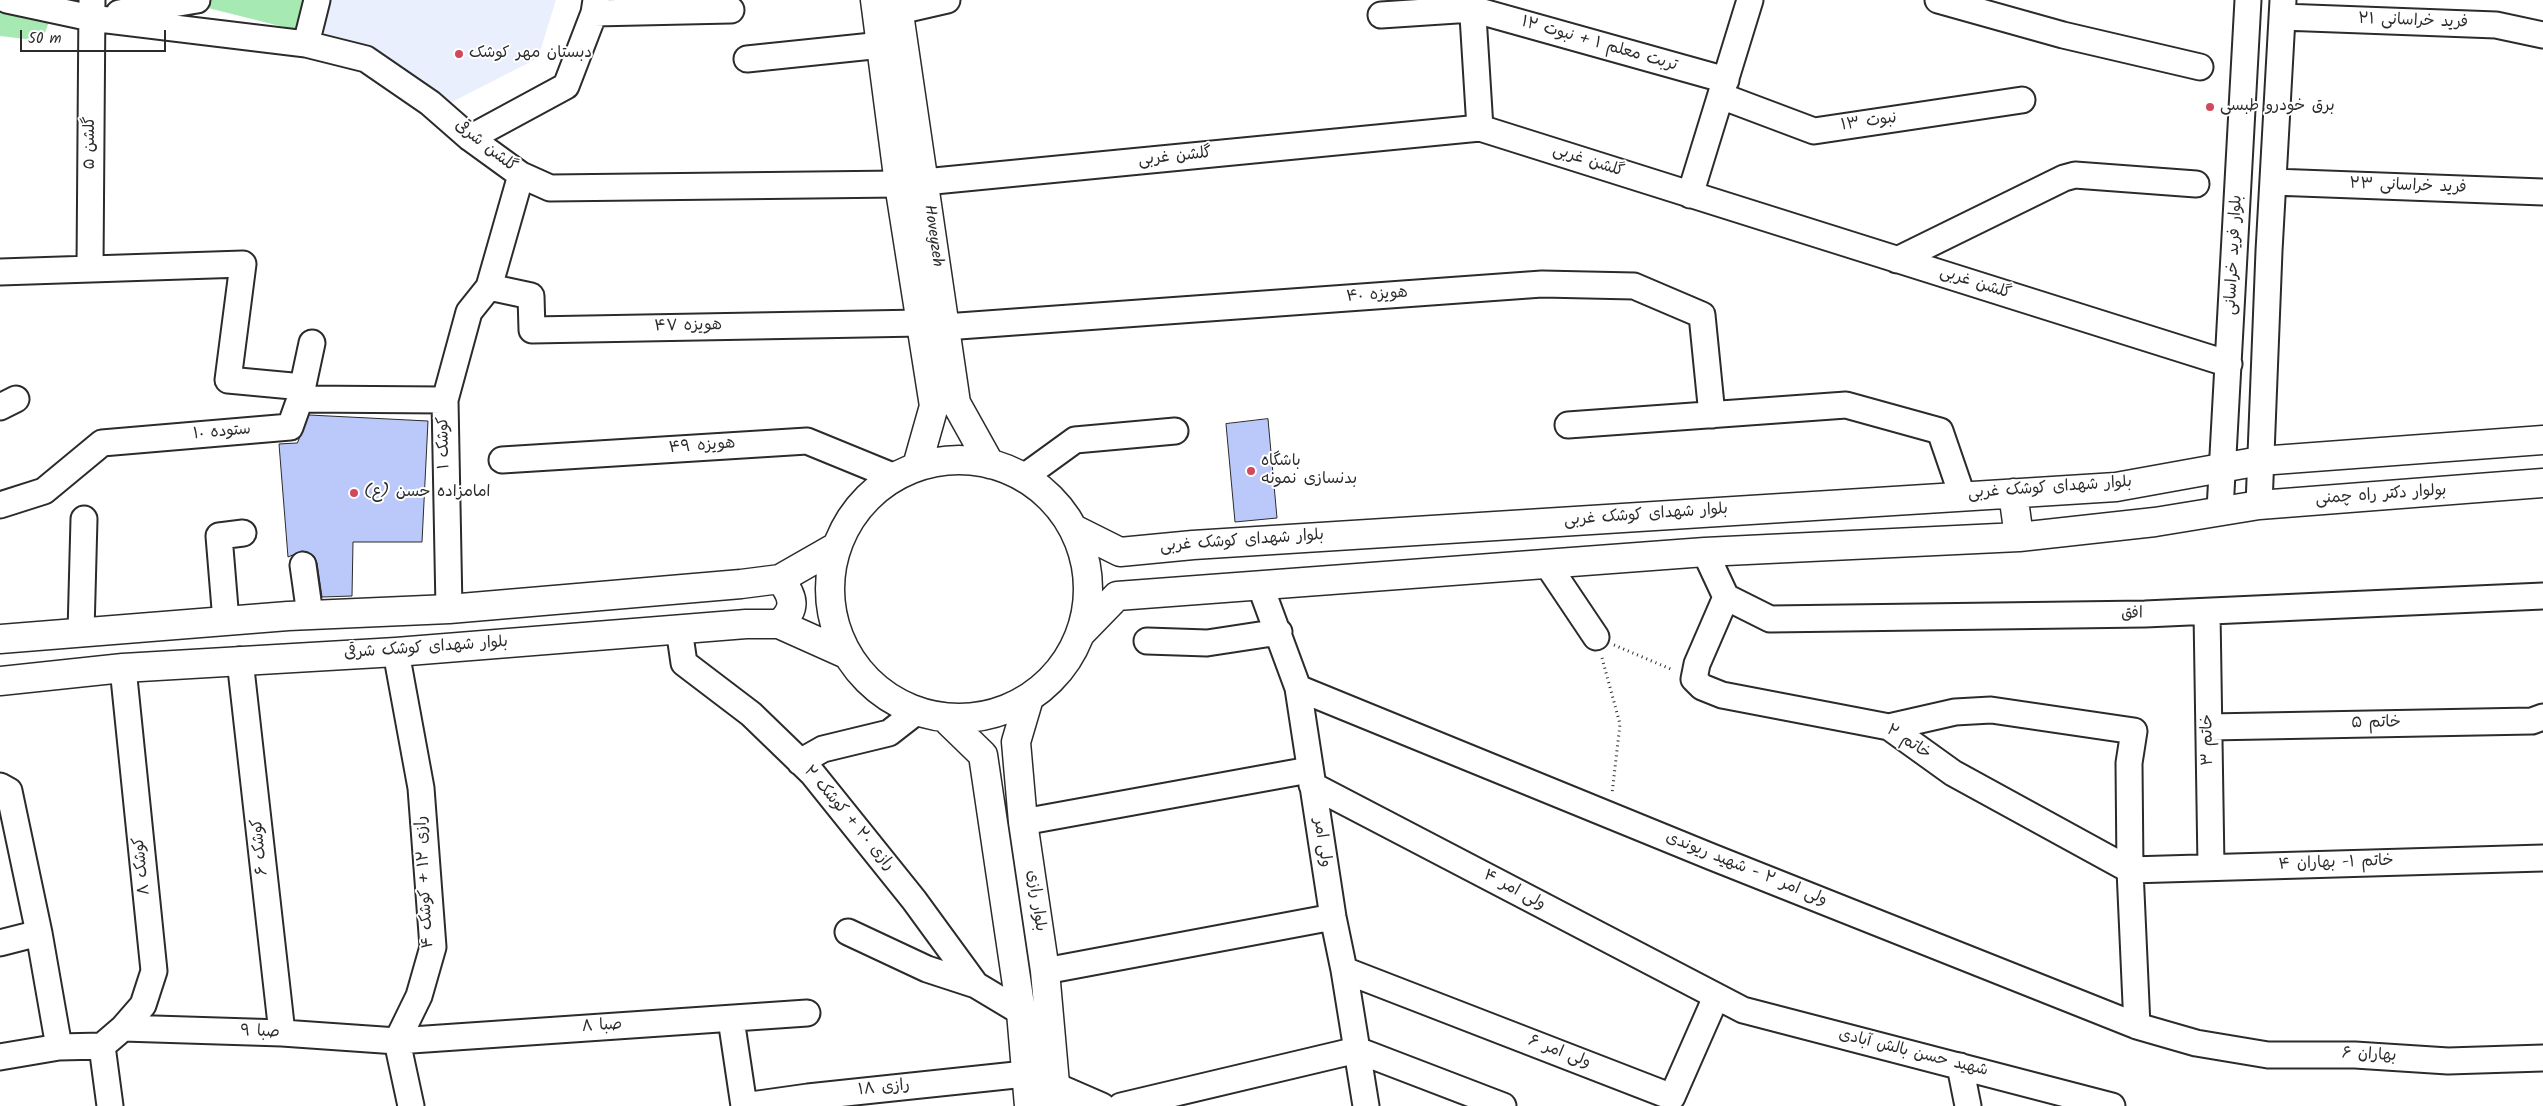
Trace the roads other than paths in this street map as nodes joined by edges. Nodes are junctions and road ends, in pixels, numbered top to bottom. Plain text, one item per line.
1 (7, 0) edge
2 (197, 0) edge
3 (317, 0) edge
4 (947, 0) edge
5 (1750, 0) edge
6 (1938, 0) edge
7 (2248, 0) edge
8 (890, 4) edge
9 (1472, 5) edge
10 (595, 7) edge
11 (92, 9) edge
12 (2282, 9) edge
13 (731, 10) dead end
14 (2395, 11) edge
15 (1381, 15) dead end
16 (2543, 35) edge
17 (306, 44) junction
18 (882, 45) junction
19 (747, 59) dead end
20 (2200, 67) dead end
21 (1723, 88) junction
22 (2022, 100) dead end
23 (1480, 128) junction
24 (470, 138) junction
25 (521, 175) junction
26 (2273, 182) junction
27 (912, 183) junction
28 (2196, 184) dead end
29 (2543, 192) edge
30 (1690, 195) junction
31 (2235, 247) junction
32 (2269, 251) junction
33 (1897, 260) junction
34 (90, 268) junction
35 (0, 272) edge
36 (489, 287) junction
37 (933, 325) junction
38 (312, 343) dead end
39 (2229, 364) junction
40 (301, 393) junction
41 (444, 400) junction
42 (1712, 415) junction
43 (1568, 425) dead end
44 (1175, 431) dead end
45 (2543, 440) edge
46 (502, 460) dead end
47 (2260, 461) junction
48 (990, 464) junction
49 (2222, 467) junction
50 (906, 472) junction
51 (1024, 477) junction
52 (2543, 483) edge
53 (2013, 493) junction
54 (1962, 495) junction
55 (0, 505) edge
56 (2259, 505) junction
57 (2220, 510) junction
58 (84, 519) dead end
59 (1074, 529) junction
60 (244, 533) dead end
61 (2019, 537) junction
62 (836, 547) junction
63 (1705, 552) junction
64 (1547, 564) junction
65 (303, 565) dead end
66 (780, 579) junction
67 (1260, 585) junction
68 (2543, 596) edge
69 (1726, 597) junction
70 (449, 609) junction
71 (2207, 612) junction
72 (310, 615) junction
73 (226, 621) junction
74 (779, 624) junction
75 (679, 629) junction
76 (81, 632) junction
77 (1082, 632) junction
78 (1279, 632) junction
79 (1596, 637) road end
80 (0, 639) edge
81 (1146, 641) dead end
82 (396, 652) junction
83 (846, 654) junction
84 (240, 660) junction
85 (123, 668) junction
86 (0, 681) edge
87 (1298, 688) junction
88 (1029, 698) junction
89 (916, 712) junction
90 (2543, 717) edge
91 (949, 722) junction
92 (1889, 727) junction
93 (2209, 727) junction
94 (800, 762) junction
95 (1311, 778) junction
96 (0, 786) edge
97 (1023, 822) junction
98 (7, 825) edge
99 (2543, 858) edge
100 (2210, 867) junction
101 (2130, 870) junction
102 (1333, 917) junction
103 (848, 932) dead end
104 (39, 933) junction
105 (0, 943) edge
106 (1344, 970) junction
107 (1045, 971) junction
108 (976, 985) junction
109 (1716, 997) junction
110 (1020, 1012) junction
111 (806, 1014) dead end
112 (731, 1019) junction
113 (2137, 1026) junction
114 (123, 1028) junction
115 (282, 1033) junction
116 (397, 1041) junction
117 (2196, 1043) joint
118 (102, 1046) junction
119 (59, 1047) junction
120 (1357, 1050) junction
121 (0, 1057) edge
122 (2543, 1058) edge
123 (1960, 1066) junction
124 (1025, 1074) junction
125 (1057, 1096) edge
126 (110, 1106) edge
127 (411, 1106) edge
128 (744, 1106) edge
129 (1029, 1106) edge
130 (1102, 1106) edge
131 (1121, 1106) edge
132 (1366, 1106) edge
133 (1503, 1106) edge
134 (1968, 1106) edge
135 (2112, 1106) edge

1 - 11 street
2 - 11 street
3 - 17 street
4 - 8 street
5 - 21 street
6 - 20 street
7 - 31 street, بلوار فرید خراسانی
8 - 18 main road, Hoveyzeh
8 - 27 main road, Hoveyzeh
9 - 15 street, تربت معلم ۱ + نبوت ۱۲
9 - 21 street, تربت معلم ۱ + نبوت ۱۲
9 - 23 street
10 - 13 street
10 - 24 street
11 - 17 street, گلشن شرقی
11 - 34 street, گلشن ۵
12 - 14 street, فرید خراسانی ۲۱
12 - 26 street, بلوار فرید خراسانی
14 - 16 street, فرید خراسانی ۲۱
17 - 24 street, گلشن شرقی
18 - 19 street
18 - 27 main road, Hoveyzeh
21 - 22 street, نبوت ۱۳
21 - 30 street
23 - 27 street, گلشن غربی
23 - 30 street, گلشن غربی
24 - 25 street, گلشن شرقی
25 - 27 street, گلشن شرقی
25 - 36 street
26 - 29 street, فرید خراسانی ۲۳
26 - 32 street, بلوار فرید خراسانی
27 - 37 main road, Hoveyzeh
28 - 33 street
30 - 33 street, گلشن غربی
31 - 32 street
31 - 39 street, بلوار فرید خراسانی
32 - 47 street, بلوار فرید خراسانی
33 - 39 street, گلشن غربی
34 - 35 street
34 - 40 street
36 - 37 street, هویزه ۴۷
36 - 41 street, کوشک ۱
37 - 42 street, هویزه ۴۰
37 - 48 main road, Hoveyzeh
37 - 50 main road, Hoveyzeh
38 - 40 street
39 - 49 street, بلوار فرید خراسانی
40 - 41 street
40 - 55 street, ستوده ۱۰
41 - 70 street, کوشک ۱
42 - 43 street
42 - 54 street
44 - 51 street
45 - 47 main road
46 - 50 street, هویزه ۴۹
47 - 49 main road
47 - 56 street, بلوار فرید خراسانی
48 - 50 main road
48 - 51 main road
49 - 53 main road, بلوار شهدای کوشک غربی
49 - 57 street, بلوار فرید خراسانی
50 - 62 main road
51 - 59 main road
52 - 56 main road, بولوار دکتر راه چمنی
53 - 54 main road, بلوار شهدای کوشک غربی
53 - 61 main road
54 - 59 main road, بلوار شهدای کوشک غربی
56 - 57 main road, بولوار دکتر راه چمنی
57 - 61 main road
58 - 76 street
59 - 77 main road
60 - 73 street
61 - 63 main road
62 - 66 main road
62 - 83 main road
63 - 64 main road
63 - 69 street
64 - 67 main road
64 - 79 street
65 - 72 street
66 - 70 main road
66 - 74 main road
67 - 77 main road
67 - 78 street, ولی امر
68 - 71 street, افق
69 - 71 street, افق
69 - 92 street, خاتم ۲
70 - 72 main road
71 - 93 street, خاتم ۳
72 - 73 main road
73 - 76 main road
74 - 75 main road, بلوار شهدای کوشک شرقی
74 - 83 main road, بلوار شهدای کوشک شرقی
75 - 82 main road, بلوار شهدای کوشک شرقی
75 - 94 street, رازی ۲۰ + کوشک ۲
76 - 80 main road
77 - 88 main road
78 - 81 street
78 - 87 street, ولی امر
82 - 84 main road, بلوار شهدای کوشک شرقی
82 - 116 street, رازی ۱۲ + کوشک ۴
83 - 89 main road
84 - 85 main road, بلوار شهدای کوشک شرقی
84 - 115 street, کوشک ۶
85 - 86 main road, بلوار شهدای کوشک شرقی
85 - 114 street, کوشک ۸
87 - 95 street, ولی امر
87 - 113 street, ولی امر ۲ - شهید ریوندی
88 - 91 main road
88 - 97 main road, بلوار رازی
89 - 91 main road
89 - 94 street
90 - 93 street, خاتم ۵
91 - 110 main road, بلوار رازی
92 - 101 street, خاتم ۲
92 - 101 street
93 - 100 street, خاتم ۳
94 - 108 street, رازی ۲۰ + کوشک ۲
95 - 97 street
95 - 102 street, ولی امر
95 - 109 street, ولی امر ۴
96 - 98 street
97 - 107 main road, بلوار رازی
98 - 104 street
99 - 100 street, خاتم ۱- بهاران ۴
100 - 101 street, خاتم ۱- بهاران ۴
101 - 113 street
102 - 106 street, ولی امر
102 - 107 street
103 - 108 street
104 - 105 street
104 - 119 street
106 - 109 street, ولی امر ۶
106 - 120 street, ولی امر
107 - 125 main road, بلوار رازی
108 - 110 street, رازی ۲۰ + کوشک ۲
109 - 123 street, شهید حسن بالش آبادی
110 - 124 main road, بلوار رازی
111 - 112 street, صبا ۸
112 - 116 street, صبا ۸
112 - 128 street
113 - 117 street, ولی امر ۲ - شهید ریوندی
114 - 115 street, صبا ۹
114 - 118 street, کوشک ۸
115 - 116 street, صبا ۹
116 - 127 street
117 - 122 street, بهاران ۶
118 - 119 street
118 - 126 street
119 - 121 street
120 - 131 street
120 - 132 street, ولی امر
120 - 133 street
123 - 134 street
123 - 135 street, شهید حسن بالش آبادی
124 - 128 street, رازی ۱۸
124 - 129 main road, بلوار رازی
125 - 130 street

